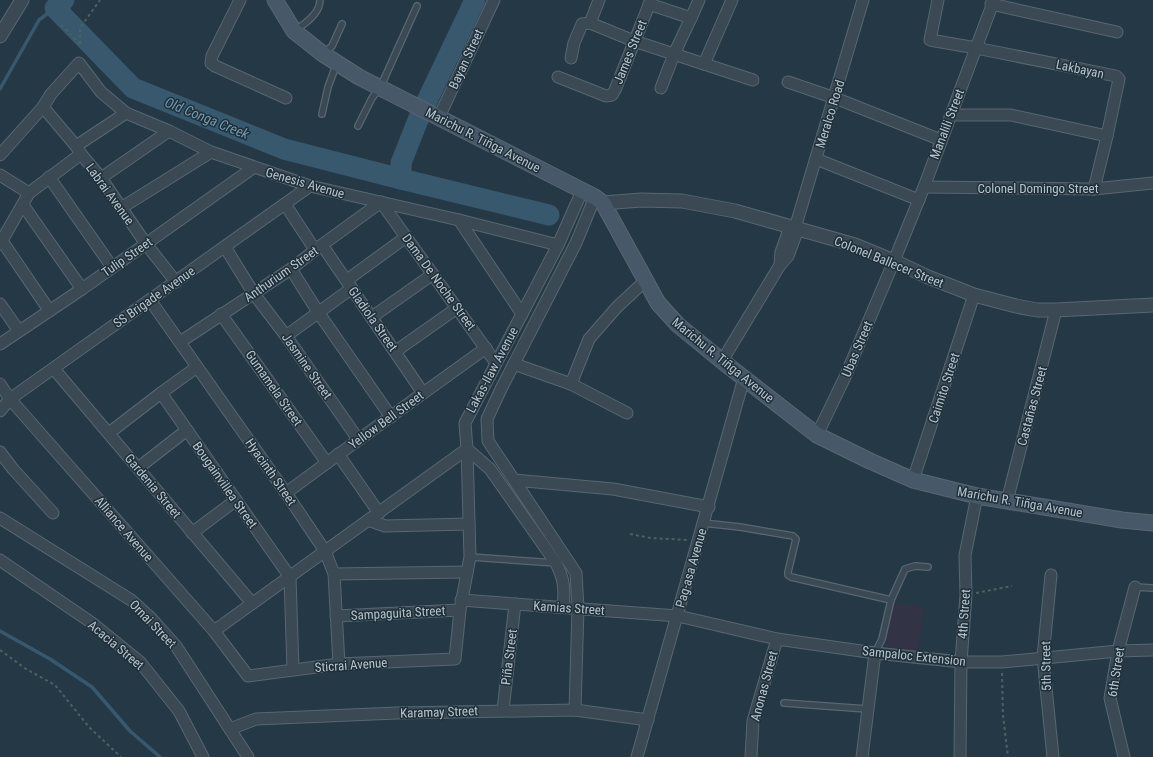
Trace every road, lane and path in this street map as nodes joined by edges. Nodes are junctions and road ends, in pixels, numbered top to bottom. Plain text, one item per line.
1 (22, 0) edge
2 (100, 0) edge
3 (240, 0) edge
4 (320, 0) edge
5 (494, 0) edge
6 (600, 0) edge
7 (699, 0) edge
8 (732, 0) edge
9 (863, 0) edge
10 (938, 0) edge
11 (277, 1) edge
12 (650, 2) edge
13 (992, 2) edge
14 (417, 6) dead end
15 (691, 18) junction
16 (590, 23) junction
17 (342, 24) dead end
18 (61, 25) dead end
19 (294, 31) junction
20 (1117, 32) dead end
21 (0, 36) edge
22 (634, 40) junction
23 (976, 48) junction
24 (323, 54) junction
25 (674, 54) junction
26 (571, 58) dead end
27 (337, 63) junction
28 (704, 64) junction
29 (558, 77) dead end
30 (753, 80) dead end
31 (788, 82) dead end
32 (380, 88) junction
33 (661, 88) dead end
34 (286, 98) dead end
35 (835, 98) junction
36 (43, 107) junction
37 (126, 113) junction
38 (322, 114) dead end
39 (951, 115) junction
40 (439, 117) junction
41 (358, 126) dead end
42 (169, 131) junction
43 (1107, 136) junction
44 (941, 140) junction
45 (78, 150) junction
46 (211, 152) junction
47 (0, 154) edge
48 (816, 159) junction
49 (254, 168) junction
50 (0, 175) edge
51 (49, 177) junction
52 (101, 178) junction
53 (1153, 183) edge
54 (310, 186) junction
55 (924, 187) junction
56 (1094, 189) junction
57 (582, 191) junction
58 (29, 193) junction
59 (599, 200) junction
60 (918, 200) junction
61 (381, 202) junction
62 (285, 204) junction
63 (23, 205) junction
64 (121, 208) junction
65 (458, 220) junction
66 (794, 228) junction
67 (406, 237) junction
68 (1, 243) edge
69 (146, 244) junction
70 (558, 245) junction
71 (225, 247) junction
72 (319, 247) junction
73 (894, 261) junction
74 (112, 267) junction
75 (291, 269) junction
76 (433, 274) junction
77 (646, 281) junction
78 (176, 282) junction
79 (350, 284) junction
80 (82, 288) junction
81 (254, 294) junction
82 (974, 295) junction
83 (150, 300) junction
84 (0, 304) edge
85 (1153, 305) edge
86 (457, 308) junction
87 (49, 310) junction
88 (1056, 310) junction
89 (318, 312) junction
90 (221, 314) junction
91 (522, 314) junction
92 (372, 317) junction
93 (19, 331) junction
94 (286, 336) junction
95 (180, 342) junction
96 (0, 344) edge
97 (486, 348) junction
98 (396, 351) junction
99 (722, 362) junction
100 (496, 363) junction
101 (514, 364) junction
102 (197, 367) junction
103 (54, 369) junction
104 (744, 378) junction
105 (0, 384) edge
106 (571, 384) junction
107 (161, 393) junction
108 (423, 393) junction
109 (10, 400) junction
110 (0, 410) edge
111 (627, 413) dead end
112 (391, 417) junction
113 (186, 430) junction
114 (109, 433) junction
115 (817, 435) junction
116 (358, 439) junction
117 (467, 449) junction
118 (0, 452) edge
119 (338, 454) junction
120 (327, 463) junction
121 (138, 468) junction
122 (514, 480) junction
123 (913, 480) junction
124 (286, 493) junction
125 (977, 496) junction
126 (236, 500) junction
127 (1007, 501) junction
128 (709, 506) junction
129 (53, 513) dead end
130 (379, 513) junction
131 (0, 518) edge
132 (368, 520) junction
133 (703, 523) junction
134 (1153, 523) edge
135 (469, 524) junction
136 (192, 533) junction
137 (630, 534) dead end
138 (699, 541) junction
139 (325, 551) junction
140 (470, 557) junction
141 (0, 560) edge
142 (556, 563) junction
143 (928, 567) dead end
144 (467, 572) junction
145 (334, 574) junction
146 (1051, 575) dead end
147 (290, 577) junction
148 (1012, 586) dead end
149 (1135, 588) joint
150 (1153, 588) edge
151 (966, 595) junction
152 (891, 600) junction
153 (252, 603) junction
154 (515, 604) junction
155 (461, 605) junction
156 (563, 607) junction
157 (578, 608) junction
158 (336, 616) junction
159 (678, 616) junction
160 (214, 631) junction
161 (777, 639) junction
162 (0, 650) edge
163 (1153, 650) edge
164 (1118, 651) junction
165 (875, 653) junction
166 (1043, 657) junction
167 (455, 659) joint
168 (960, 662) junction
169 (1002, 662) junction
170 (339, 664) junction
171 (293, 670) junction
172 (248, 676) joint
173 (784, 703) dead end
174 (868, 709) junction
175 (503, 710) junction
176 (575, 710) junction
177 (648, 720) junction
178 (230, 729) junction
179 (121, 757) edge
180 (203, 757) edge
181 (248, 757) edge
182 (637, 757) edge
183 (751, 757) edge
184 (862, 757) edge
185 (960, 757) edge
186 (1008, 757) edge
187 (1053, 757) edge
188 (1124, 757) edge

1 - 21 street
2 - 18 path
3 - 34 street
4 - 19 lane
5 - 40 street, Bayan Street
6 - 16 street
7 - 15 street
8 - 28 street
9 - 35 street, Meralco Road
10 - 23 street
11 - 19 main road, Marichu R. Tiñga Avenue
12 - 15 street
12 - 22 street, James Street
13 - 20 street
13 - 23 street, Manalili Street
14 - 32 lane
15 - 25 street
16 - 22 street
16 - 26 street
17 - 24 lane
19 - 24 main road, Marichu R. Tiñga Avenue
22 - 25 street
22 - 29 street, James Street
23 - 39 street, Manalili Street
23 - 43 street, Lakbayan
24 - 27 main road, Marichu R. Tiñga Avenue
25 - 28 street
25 - 33 street
27 - 32 main road, Marichu R. Tiñga Avenue
27 - 38 lane
28 - 30 street
31 - 35 street
32 - 40 main road, Marichu R. Tiñga Avenue
32 - 41 lane
35 - 44 street
35 - 48 street, Meralco Road
36 - 37 street, Genesis Avenue
36 - 45 street, Labrai Avenue
36 - 47 street
37 - 42 street, Genesis Avenue
37 - 45 street
39 - 43 street
39 - 44 street, Manalili Street
40 - 57 main road, Marichu R. Tiñga Avenue
42 - 46 street, Genesis Avenue
42 - 52 street
43 - 56 street, Lakbayan
44 - 55 street, Manalili Street
45 - 51 street
45 - 52 street, Labrai Avenue
46 - 49 street, Genesis Avenue
46 - 64 street
48 - 60 street
48 - 66 street, Meralco Road
49 - 54 street, Genesis Avenue
49 - 69 street, Tulip Street
50 - 58 street
51 - 58 street
51 - 74 street
52 - 64 street, Labrai Avenue
53 - 56 street, Colonel Domingo Street
54 - 61 street, Genesis Avenue
54 - 62 street, SS Brigade Avenue
55 - 56 street, Colonel Domingo Street
55 - 60 street, Manalili Street
57 - 59 main road, Marichu R. Tiñga Avenue
57 - 70 street, Lakas-Ilaw Avenue
58 - 63 street
59 - 66 street, Colonel Ballecer Street
59 - 77 main road, Marichu R. Tiñga Avenue
59 - 101 street
60 - 73 street, Manalili Street
61 - 65 street, Genesis Avenue
61 - 67 street, Dama De Noche Street
61 - 72 street, Anthurium Street
62 - 71 street, SS Brigade Avenue
62 - 72 street, Gladiola Street
63 - 68 street
63 - 80 street
64 - 69 street, Labrai Avenue
65 - 70 street, Genesis Avenue
65 - 91 street
66 - 73 street, Colonel Ballecer Street
66 - 99 street, Meralco Road
67 - 76 street, Dama De Noche Street
67 - 79 street
68 - 87 street
69 - 74 street, Tulip Street
69 - 78 street, Labrai Avenue
70 - 91 street, Lakas-Ilaw Avenue
71 - 78 street, SS Brigade Avenue
71 - 81 street, Jasmine Street
72 - 75 street, Anthurium Street
72 - 79 street, Gladiola Street
73 - 82 street, Colonel Ballecer Street
73 - 115 street, Ubas Street
74 - 80 street, Tulip Street
75 - 81 street, Anthurium Street
75 - 89 street
76 - 86 street, Dama De Noche Street
76 - 92 street
77 - 99 main road, Marichu R. Tiñga Avenue
77 - 106 street
78 - 83 street, SS Brigade Avenue
79 - 89 street
79 - 92 street, Gladiola Street
80 - 87 street, Tulip Street
81 - 90 street, Anthurium Street
81 - 94 street, Jasmine Street
82 - 88 street, Colonel Ballecer Street
82 - 123 street, Caimito Street
83 - 95 street, Hyacinth Street
83 - 103 street, SS Brigade Avenue
84 - 93 street
85 - 88 street, Colonel Ballecer Street
86 - 97 street, Dama De Noche Street
86 - 98 street
87 - 93 street, Tulip Street
88 - 127 street, Castañas Street
89 - 94 street
89 - 112 street
90 - 95 street, Anthurium Street
90 - 120 street, Gumamela Street
91 - 100 street, Lakas-Ilaw Avenue
92 - 98 street, Gladiola Street
93 - 96 street, Tulip Street
94 - 116 street, Jasmine Street
95 - 102 street, Hyacinth Street
97 - 100 street, Dama De Noche Street
97 - 108 street, Yellow Bell Street
98 - 108 street, Gladiola Street
99 - 104 main road, Marichu R. Tiñga Avenue
100 - 117 street, Lakas-Ilaw Avenue
101 - 106 street
101 - 122 street
102 - 107 street
102 - 124 street, Hyacinth Street
103 - 109 street, SS Brigade Avenue
103 - 114 street, Gardenia Street
104 - 115 main road, Marichu R. Tiñga Avenue
104 - 128 street, Pag-asa Avenue
105 - 109 street, Alliance Avenue
106 - 111 street
107 - 113 street, Bougainvillea Street
107 - 114 street
108 - 112 street, Yellow Bell Street
109 - 110 street, SS Brigade Avenue
109 - 160 street, Alliance Avenue
112 - 116 street, Yellow Bell Street
113 - 121 street
113 - 126 street, Bougainvillea Street
114 - 121 street, Gardenia Street
115 - 123 main road, Marichu R. Tiñga Avenue
116 - 119 street, Yellow Bell Street
117 - 130 street
117 - 135 street, Lakas-Ilaw Avenue
117 - 142 street
118 - 129 street
119 - 120 street, Yellow Bell Street
119 - 130 street
120 - 124 street, Yellow Bell Street
121 - 136 street, Gardenia Street
122 - 128 street
122 - 157 street
123 - 125 main road, Marichu R. Tiñga Avenue
124 - 139 street, Hyacinth Street
125 - 127 main road, Marichu R. Tiñga Avenue
125 - 151 street, 4th Street
126 - 136 street
126 - 147 street, Bougainvillea Street
127 - 134 main road, Marichu R. Tiñga Avenue
128 - 133 street, Pag-asa Avenue
130 - 132 street
131 - 178 street, Ornai Street
132 - 135 street
132 - 139 street
133 - 138 street, Pag-asa Avenue
133 - 152 lane
135 - 140 street, Lakas-Ilaw Avenue
136 - 153 street, Gardenia Street
137 - 138 path
138 - 159 street, Pag-asa Avenue
139 - 145 street, Hyacinth Street
139 - 147 street
140 - 142 lane
140 - 144 street, Lakas-Ilaw Avenue
141 - 180 street, Acacia Street
142 - 156 street
143 - 152 lane
144 - 145 street
144 - 155 street, Lakas-Ilaw Avenue
145 - 158 street, Hyacinth Street
146 - 166 street, 5th Street
147 - 153 street
147 - 171 street
148 - 151 path
149 - 150 lane
149 - 164 street, 6th Street
151 - 168 street, 4th Street
152 - 165 lane
153 - 160 street
154 - 155 street, Kamias Street
154 - 156 street, Kamias Street
154 - 175 street, Piña Street
155 - 158 street, Sampaguita Street
155 - 167 street, Lakas-Ilaw Avenue
156 - 157 street, Kamias Street
157 - 159 street, Kamias Street
157 - 176 street
158 - 170 street, Hyacinth Street
159 - 161 street, Sampaloc Extension
159 - 177 street, Pag-asa Avenue
160 - 172 street, Alliance Avenue
161 - 165 street, Sampaloc Extension
161 - 183 street, Anonas Street
162 - 179 path
163 - 164 street, Sampaloc Extension
164 - 166 street, Sampaloc Extension
164 - 188 street, 6th Street
165 - 168 street, Sampaloc Extension
165 - 174 street
166 - 169 street, Sampaloc Extension
166 - 187 street, 5th Street
167 - 170 street, Sticrai Avenue
168 - 169 street, Sampaloc Extension
168 - 185 street, 4th Street
169 - 186 path
170 - 171 street, Sticrai Avenue
171 - 172 street, Sticrai Avenue
173 - 174 lane
174 - 184 street
175 - 176 street, Karamay Street
175 - 178 street, Karamay Street
176 - 177 street, Karamay Street
177 - 182 street, Pag-asa Avenue
178 - 181 street, Ornai Street

